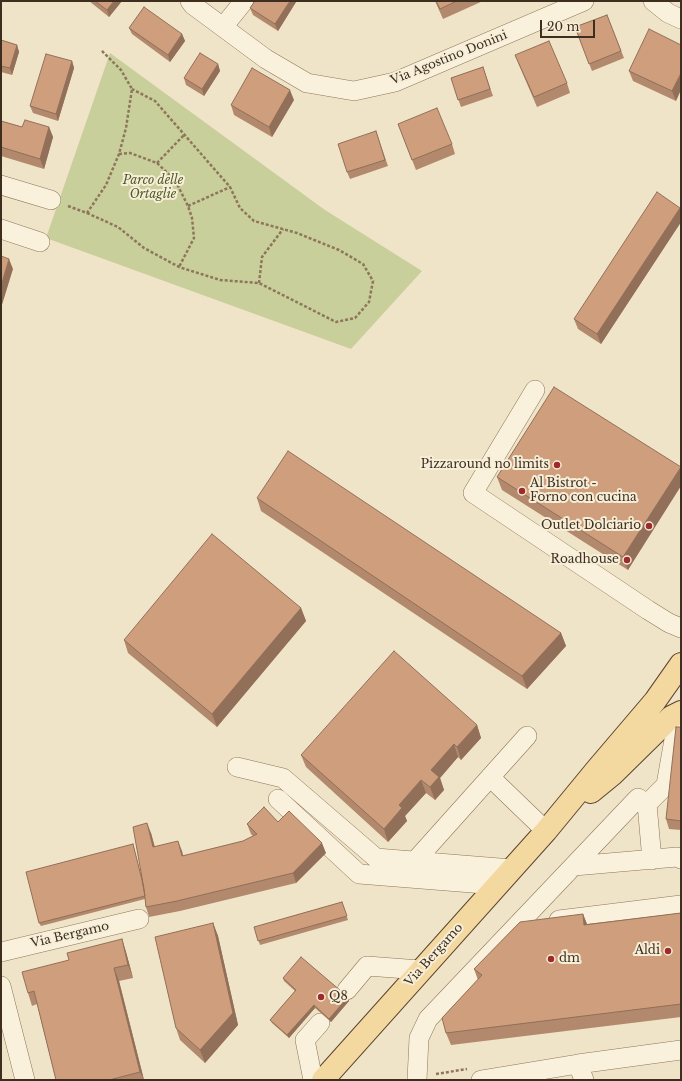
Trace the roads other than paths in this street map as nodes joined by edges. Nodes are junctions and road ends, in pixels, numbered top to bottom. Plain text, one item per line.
1 (190, 1) edge
2 (244, 1) edge
3 (584, 1) edge
4 (653, 1) edge
5 (681, 19) edge
6 (223, 27) junction
7 (1, 185) edge
8 (51, 200) road end
9 (1, 229) edge
10 (40, 242) dead end
11 (535, 390) dead end
12 (681, 628) edge
13 (681, 664) edge
14 (681, 712) edge
15 (681, 729) edge
16 (527, 736) dead end
17 (237, 767) dead end
18 (490, 777) junction
19 (278, 799) dead end
20 (646, 804) junction
21 (546, 831) junction
22 (681, 859) edge
23 (652, 860) junction
24 (414, 861) junction
25 (574, 866) junction
26 (512, 869) junction
27 (497, 885) junction
28 (681, 905) edge
29 (139, 919) dead end
30 (522, 920) junction
31 (1, 952) edge
32 (420, 970) junction
33 (1, 986) edge
34 (347, 990) dead end
35 (320, 1022) dead end
36 (681, 1050) edge
37 (581, 1072) edge
38 (26, 1080) edge
39 (313, 1080) edge
40 (323, 1080) edge
41 (417, 1080) edge
42 (481, 1080) edge

1 - 6 street, Via Agostino Donini
2 - 6 street
3 - 6 street, Via Agostino Donini
4 - 5 street
7 - 8 street
9 - 10 street
11 - 12 street
13 - 21 main road, Via Bergamo
14 - 21 main road, Via Bergamo
15 - 20 street
16 - 18 street
17 - 24 street
18 - 21 street
18 - 24 street
19 - 27 street
20 - 23 street
20 - 25 street
21 - 26 main road, Via Bergamo
22 - 23 street
23 - 25 street
24 - 26 street
25 - 30 street
26 - 27 main road, Via Bergamo
27 - 32 main road, Via Bergamo
28 - 30 street
29 - 31 street, Via Bergamo
30 - 41 street
32 - 34 street
32 - 40 main road, Via Bergamo
33 - 38 street
35 - 39 street
36 - 37 street
37 - 42 street

